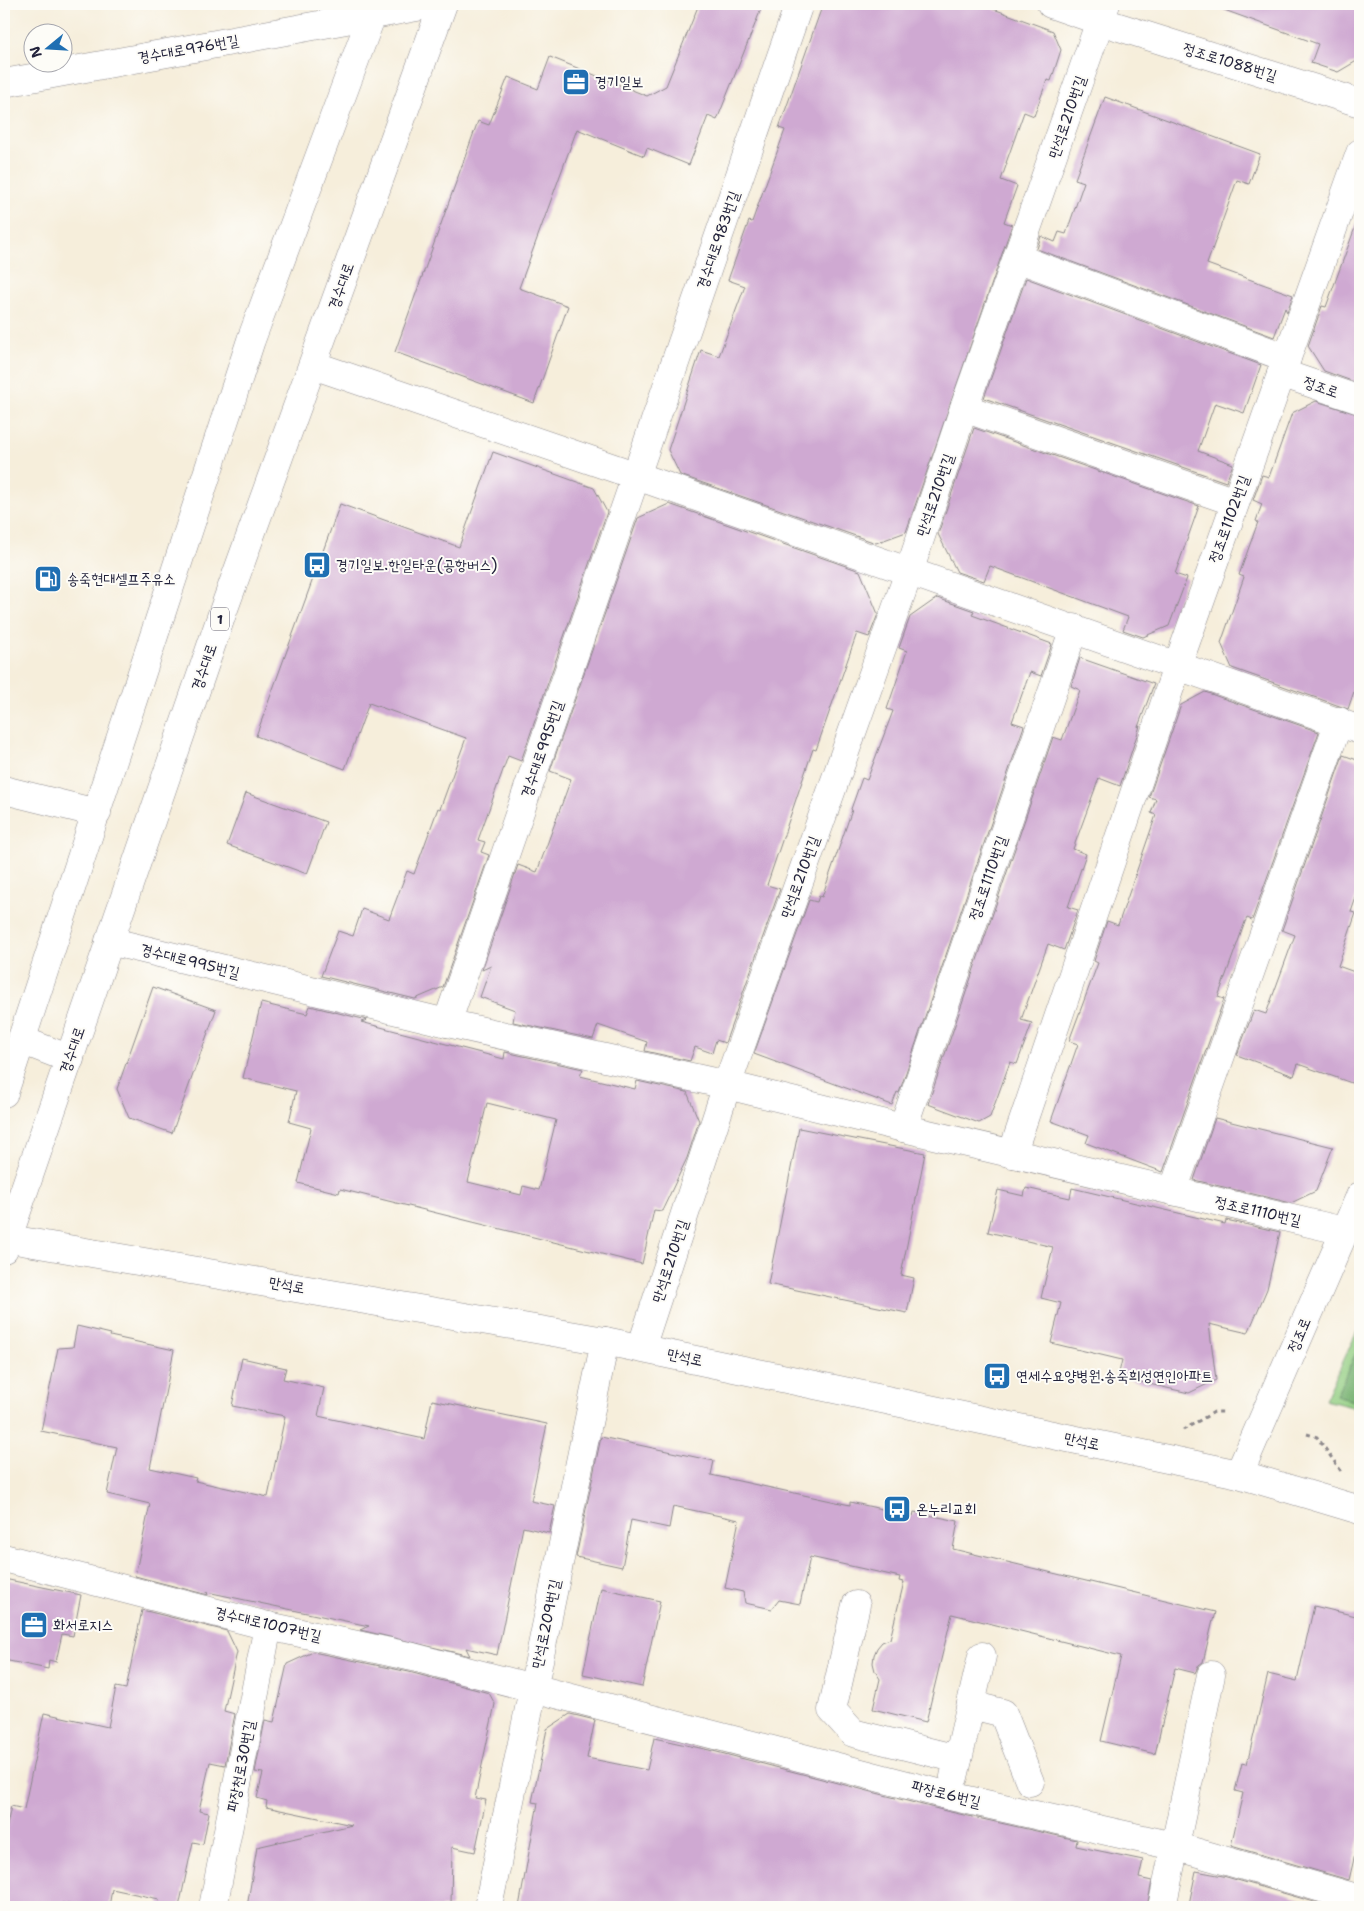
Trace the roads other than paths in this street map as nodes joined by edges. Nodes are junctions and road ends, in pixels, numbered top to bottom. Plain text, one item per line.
1 (433, 4) edge
2 (443, 4) edge
3 (799, 4) edge
4 (1051, 4) edge
5 (375, 9) edge
6 (1103, 13) edge
7 (4, 83) edge
8 (1360, 103) edge
9 (1360, 153) edge
10 (1017, 258) junction
11 (313, 365) junction
12 (1284, 366) junction
13 (1360, 400) edge
14 (964, 408) junction
15 (637, 476) junction
16 (1235, 502) junction
17 (909, 572) junction
18 (1074, 628) junction
19 (1178, 664) junction
20 (1354, 725) edge
21 (4, 790) edge
22 (97, 813) junction
23 (109, 941) junction
24 (447, 1023) junction
25 (21, 1040) junction
26 (70, 1059) junction
27 (727, 1085) junction
28 (4, 1093) edge
29 (903, 1128) junction
30 (1012, 1154) junction
31 (1173, 1191) junction
32 (1360, 1196) edge
33 (1344, 1230) junction
34 (5, 1242) edge
35 (605, 1341) junction
36 (641, 1348) junction
37 (1238, 1474) junction
38 (1360, 1510) edge
39 (4, 1558) edge
40 (856, 1605) dead end
41 (268, 1626) junction
42 (982, 1656) dead end
43 (1211, 1675) dead end
44 (532, 1688) junction
45 (971, 1705) junction
46 (958, 1759) junction
47 (1030, 1782) dead end
48 (950, 1796) junction
49 (1174, 1846) junction
50 (1360, 1899) edge
51 (213, 1907) edge
52 (488, 1907) edge
53 (1162, 1907) edge

1 - 5 street, 경수대로976번길
2 - 11 street, 경수대로 / 1
3 - 15 street, 경수대로983번길
4 - 6 street, 정조로1088번길
5 - 7 street, 경수대로976번길
5 - 22 street
6 - 8 street, 정조로1088번길
6 - 10 street, 만석로210번길
9 - 12 street
10 - 12 street
10 - 14 street, 만석로210번길
11 - 15 street
11 - 23 street, 경수대로 / 1
12 - 13 street, 정조로
12 - 16 street, 정조로1102번길
14 - 16 street
14 - 17 street, 만석로210번길
15 - 17 street
15 - 24 street, 경수대로995번길
16 - 19 street, 정조로1102번길
17 - 18 street
17 - 27 street, 만석로210번길
18 - 19 street
18 - 29 street, 정조로1110번길
19 - 20 street
19 - 30 street
20 - 31 street
21 - 22 street
22 - 25 street
23 - 24 street, 경수대로995번길
23 - 26 street, 경수대로 / 1
24 - 27 street, 경수대로995번길
25 - 26 street
25 - 28 street
26 - 34 street, 경수대로 / 1
27 - 29 street, 정조로1110번길
27 - 36 street, 만석로210번길
29 - 30 street, 정조로1110번길
30 - 31 street, 정조로1110번길
31 - 33 street, 정조로1110번길
32 - 33 street, 정조로
33 - 37 street, 정조로
34 - 35 street, 만석로
35 - 36 street, 만석로
35 - 44 street, 만석로209번길
36 - 37 street, 만석로
37 - 38 street, 만석로
39 - 41 street, 경수대로1007번길
40 - 46 street
41 - 44 street, 경수대로1007번길
41 - 51 street, 파장천로30번길
42 - 45 street
43 - 49 street
44 - 48 street, 파장로6번길
44 - 52 street, 만석로209번길
45 - 46 street
45 - 47 street
46 - 48 street
48 - 49 street, 파장로6번길
49 - 50 street, 파장로6번길
49 - 53 street

